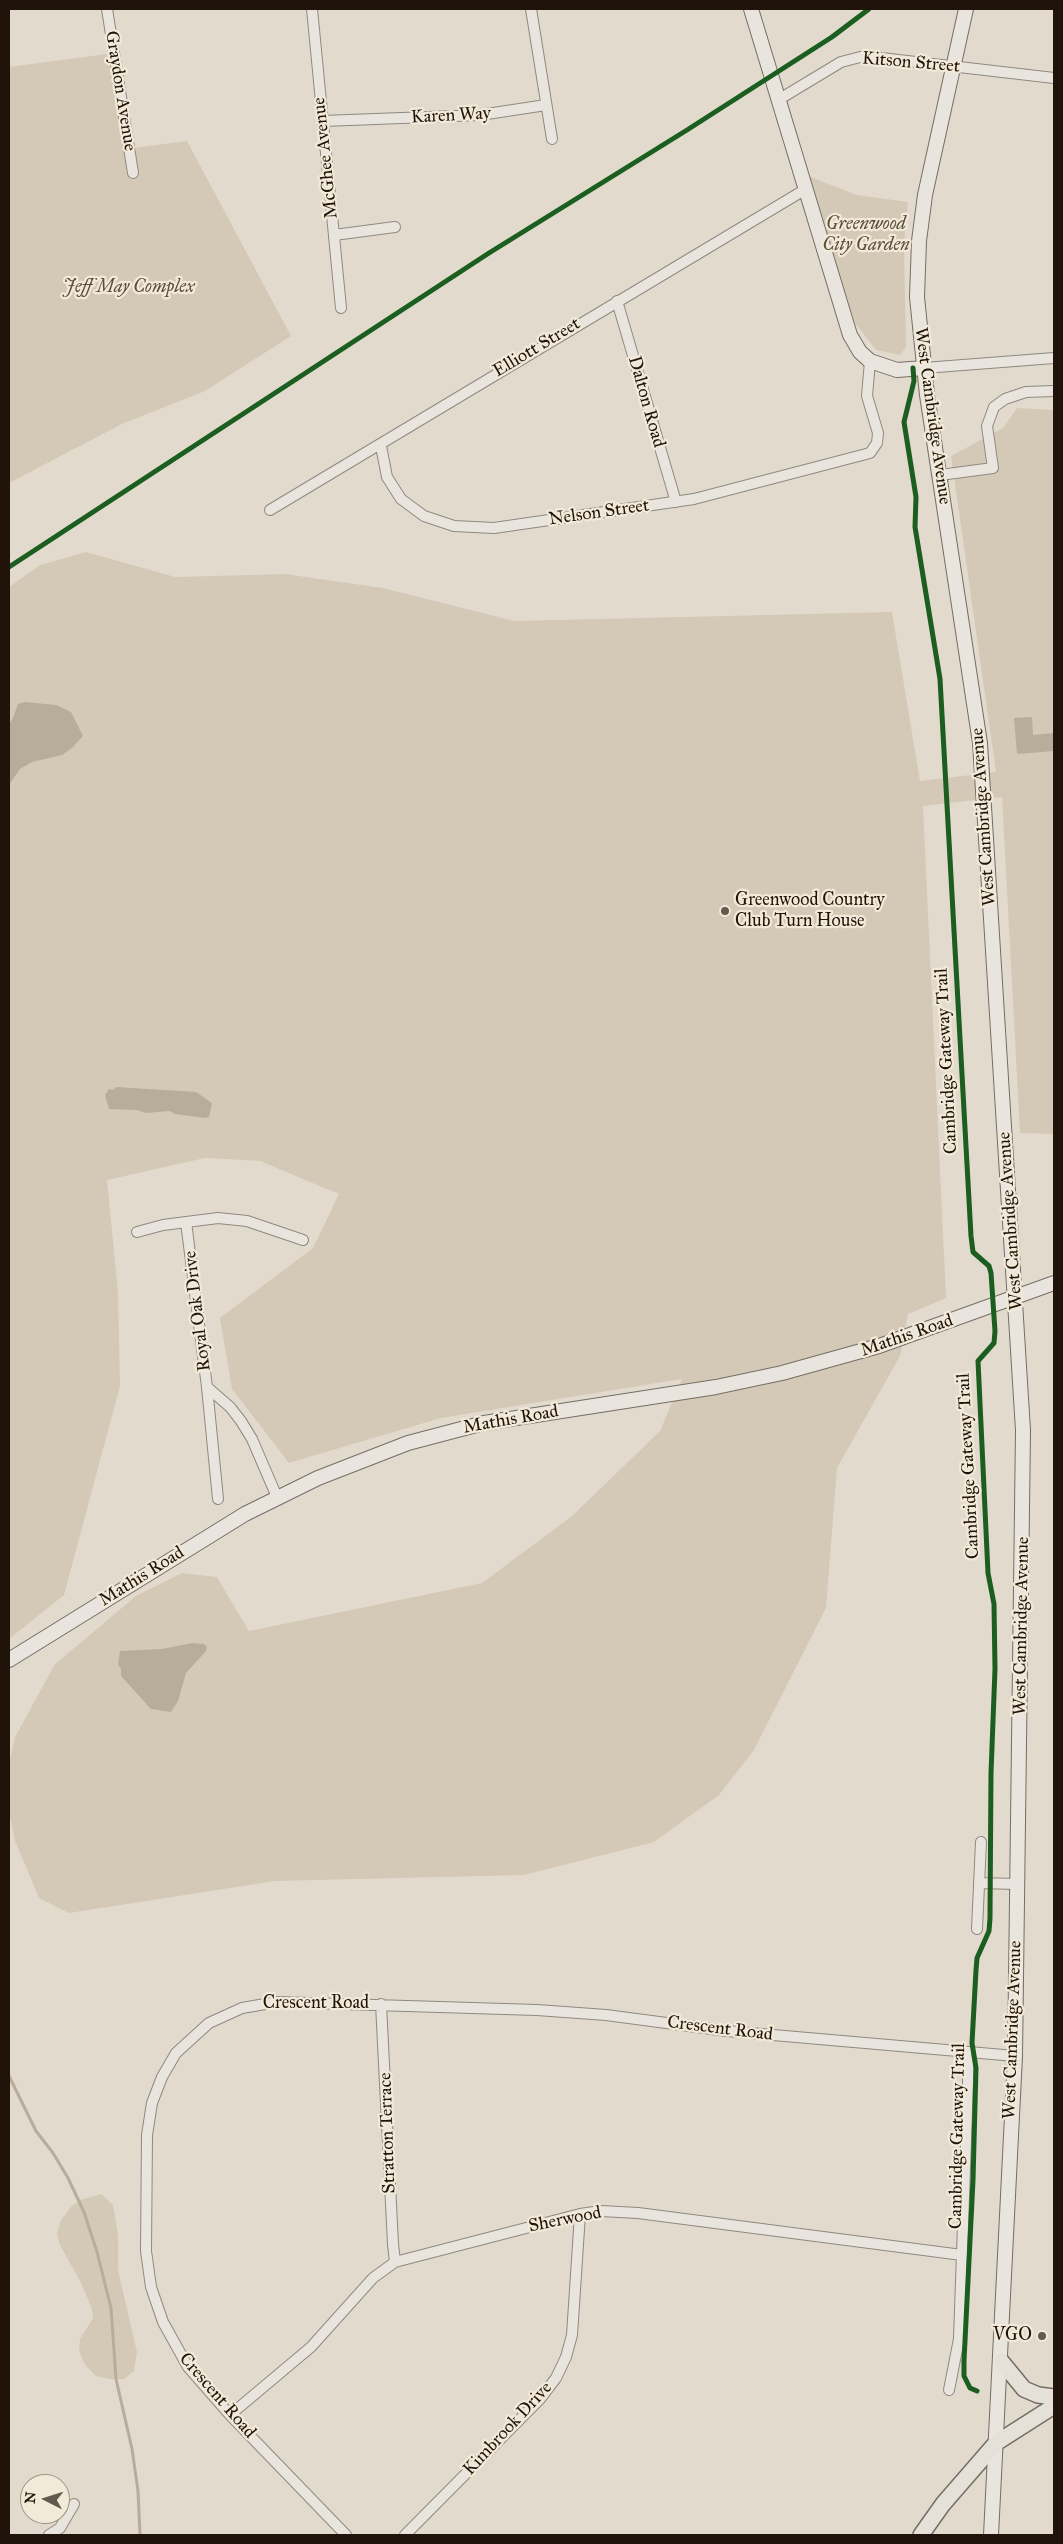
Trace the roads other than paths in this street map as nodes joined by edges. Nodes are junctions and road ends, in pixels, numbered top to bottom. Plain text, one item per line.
1 (107, 9) edge
2 (312, 9) edge
3 (531, 9) edge
4 (751, 9) edge
5 (966, 9) edge
6 (952, 67) junction
7 (1054, 78) edge
8 (777, 98) junction
9 (546, 106) junction
10 (323, 121) junction
11 (552, 139) dead end
12 (133, 173) dead end
13 (806, 189) junction
14 (395, 227) dead end
15 (334, 235) junction
16 (617, 301) junction
17 (341, 308) dead end
18 (1054, 358) edge
19 (870, 361) junction
20 (924, 368) junction
21 (1054, 391) edge
22 (380, 446) junction
23 (940, 475) junction
24 (676, 502) junction
25 (270, 510) dead end
26 (186, 1222) junction
27 (137, 1232) dead end
28 (303, 1240) dead end
29 (1054, 1283) edge
30 (1016, 1297) junction
31 (206, 1387) junction
32 (277, 1497) junction
33 (218, 1499) dead end
34 (9, 1660) edge
35 (981, 1842) dead end
36 (979, 1883) junction
37 (1017, 1884) junction
38 (976, 1929) dead end
39 (381, 2004) junction
40 (969, 2054) junction
41 (1015, 2056) junction
42 (580, 2214) junction
43 (962, 2255) junction
44 (396, 2262) junction
45 (1001, 2361) junction
46 (949, 2390) dead end
47 (1054, 2397) edge
48 (1054, 2406) edge
49 (230, 2415) junction
50 (996, 2443) junction
51 (74, 2504) dead end
52 (49, 2535) edge
53 (346, 2535) edge
54 (405, 2535) edge
55 (921, 2535) edge
56 (991, 2535) edge

1 - 12 street, Graydon Avenue
2 - 10 street, McGhee Avenue
3 - 9 street
4 - 8 main road
5 - 6 main road, West Cambridge Avenue
6 - 7 street, Kitson Street
6 - 8 street, Kitson Street
6 - 20 main road, West Cambridge Avenue
8 - 13 main road
9 - 10 street, Karen Way
9 - 11 street
10 - 15 street, McGhee Avenue
13 - 16 street, Elliott Street
13 - 19 main road
14 - 15 street
15 - 17 street, McGhee Avenue
16 - 22 street, Elliott Street
16 - 24 street, Dalton Road
18 - 20 street
19 - 20 main road
19 - 24 street, Nelson Street
20 - 23 main road, West Cambridge Avenue
21 - 23 street
22 - 24 street, Nelson Street
22 - 25 street, Elliott Street
23 - 30 main road, West Cambridge Avenue
26 - 27 street
26 - 28 street
26 - 31 street, Royal Oak Drive
29 - 30 main road, Mathis Road
30 - 32 main road, Mathis Road
30 - 37 main road, West Cambridge Avenue
31 - 32 street, Royal Oak Drive
31 - 33 street
32 - 34 main road, Mathis Road
35 - 36 street
36 - 37 street
36 - 38 street
37 - 41 main road, West Cambridge Avenue
39 - 40 street, Crescent Road
39 - 44 street, Stratton Terrace
39 - 49 street, Crescent Road
40 - 41 street, Crescent Road
40 - 43 street
41 - 45 main road, West Cambridge Avenue
42 - 43 street, Sherwood
42 - 44 street, Sherwood
42 - 54 street, Kimbrook Drive
43 - 46 street
44 - 49 street, Sherwood
45 - 47 main road
45 - 50 main road, West Cambridge Avenue
48 - 50 main road
49 - 53 street, Crescent Road
50 - 55 main road
50 - 56 main road, West Cambridge Avenue
51 - 52 street

